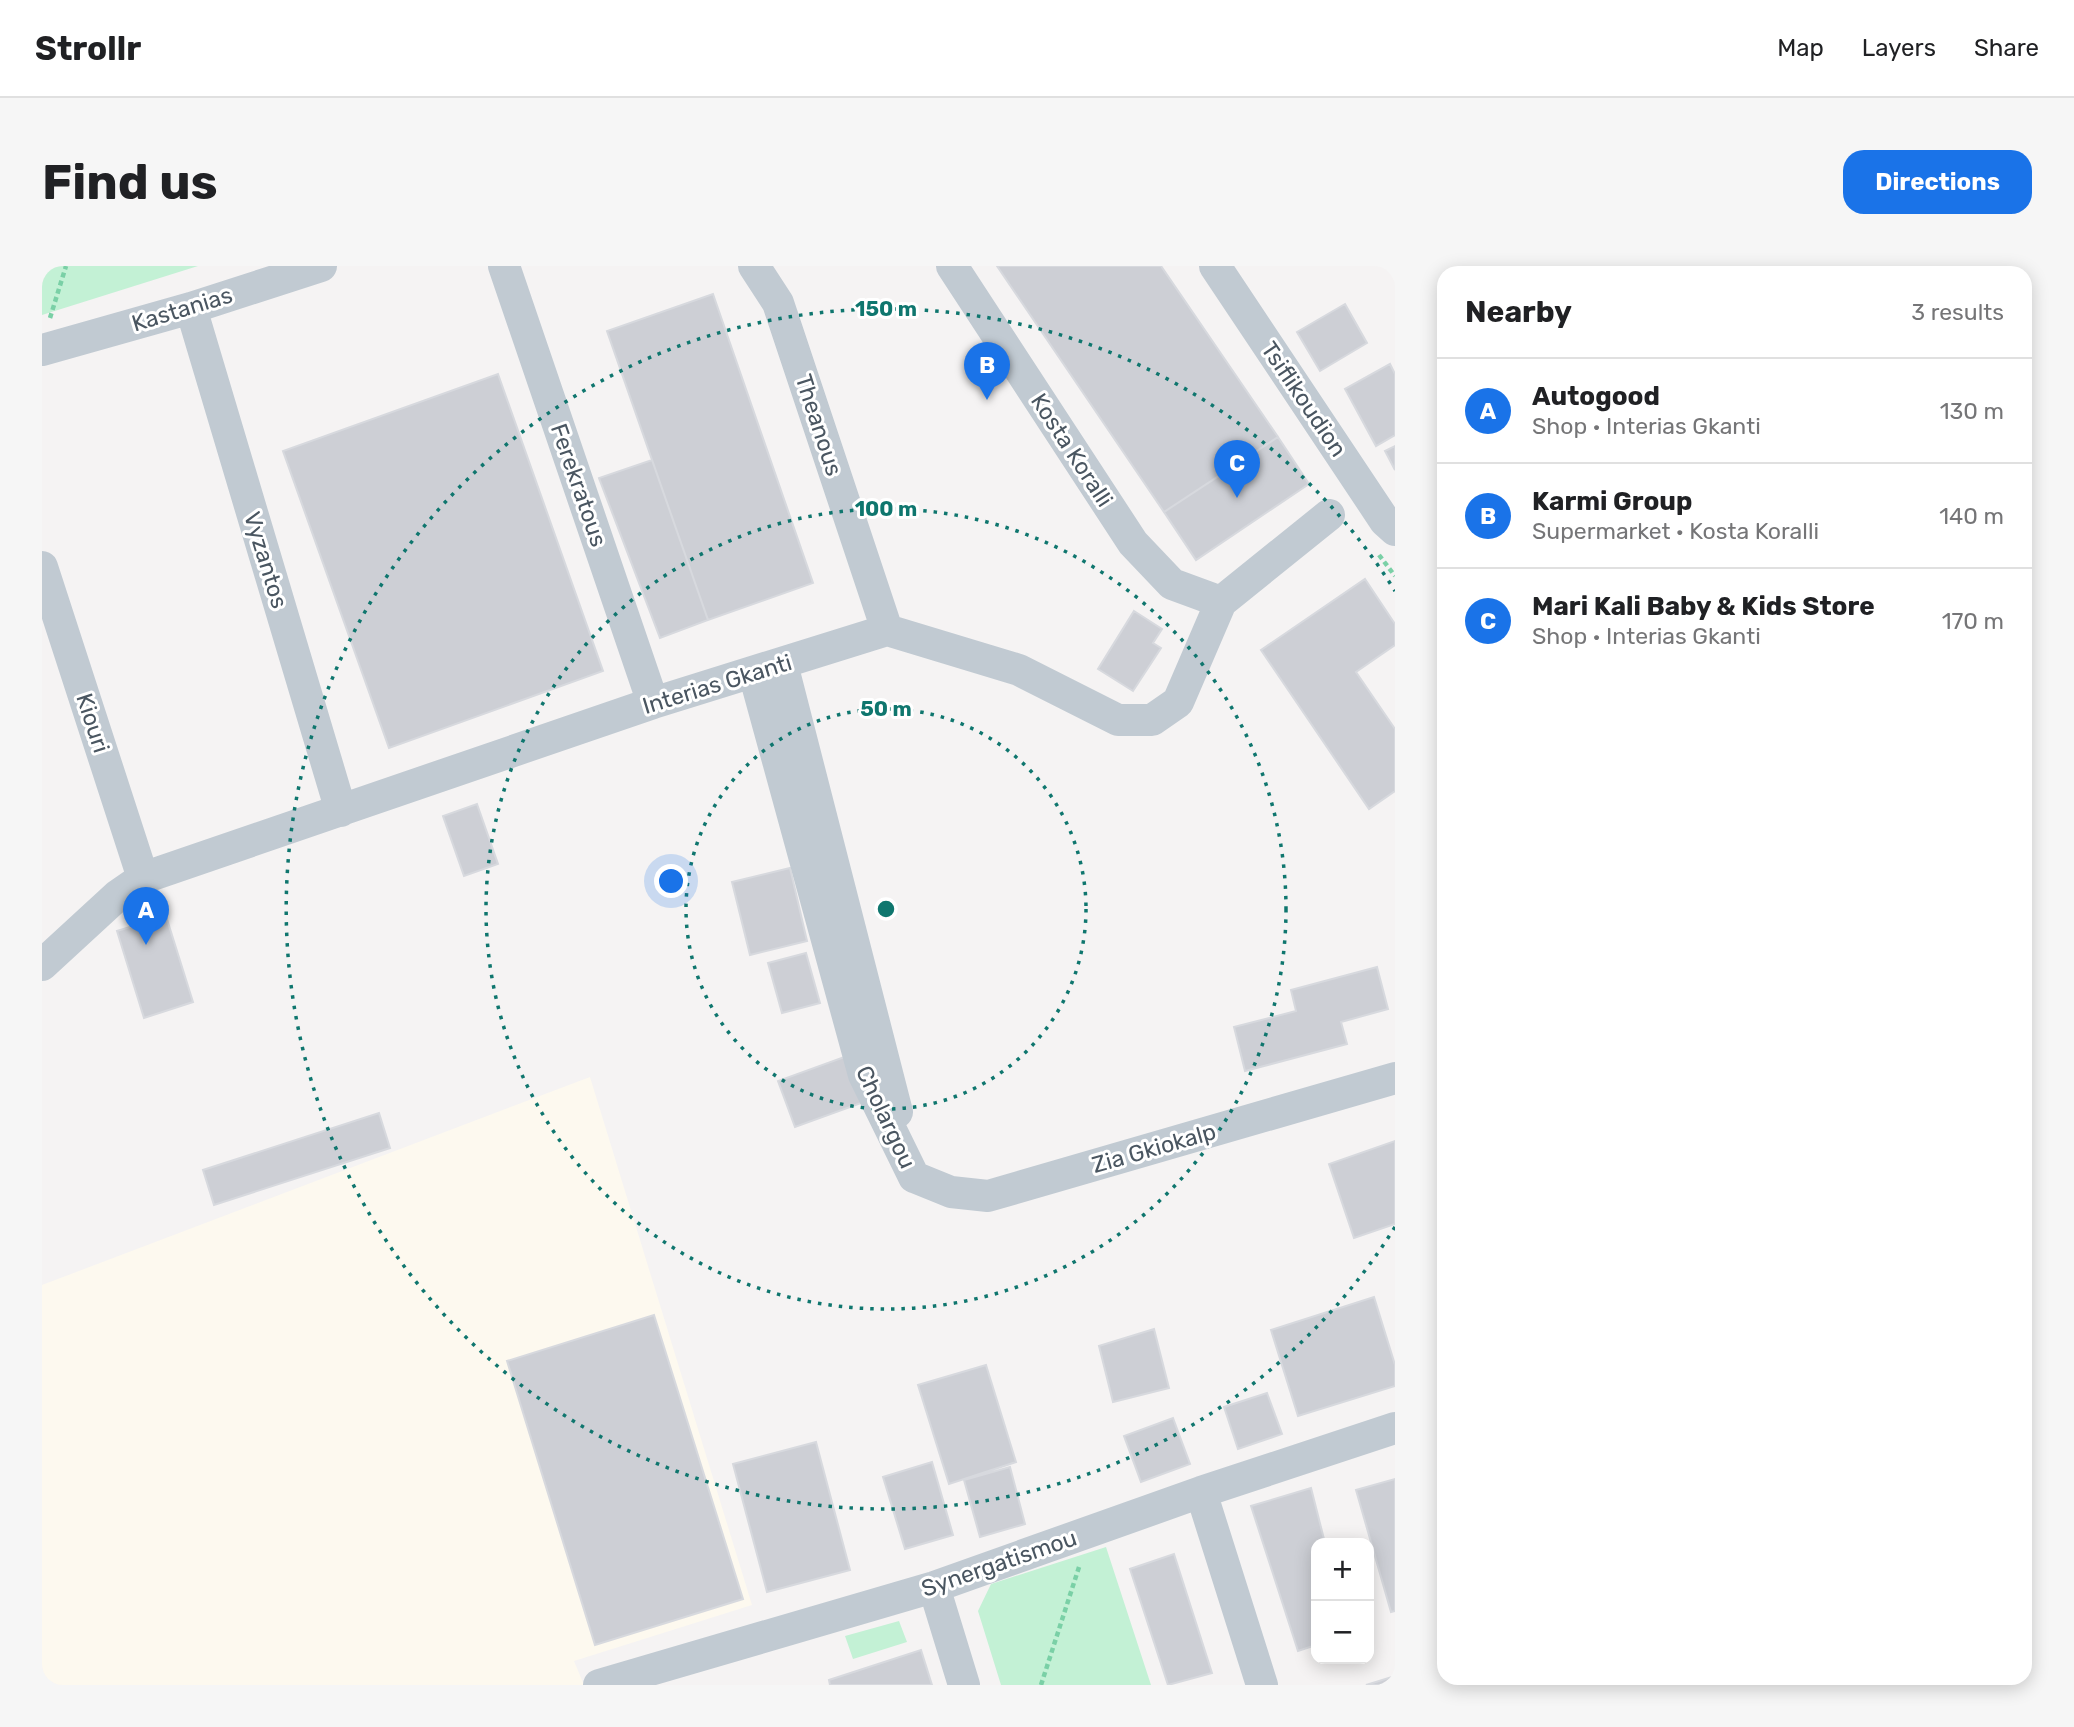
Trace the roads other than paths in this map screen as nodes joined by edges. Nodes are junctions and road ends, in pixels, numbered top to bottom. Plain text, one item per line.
1 (321, 266) edge
2 (504, 266) edge
3 (754, 266) edge
4 (951, 266) edge
5 (1216, 266) edge
6 (191, 308) junction
7 (44, 339) edge
8 (1329, 515) dead end
9 (1395, 530) edge
10 (42, 567) edge
11 (1221, 602) junction
12 (887, 630) junction
13 (768, 669) junction
14 (653, 703) junction
15 (341, 811) junction
16 (143, 878) junction
17 (42, 965) edge
18 (1395, 1079) edge
19 (914, 1177) joint
20 (1395, 1428) edge
21 (1201, 1492) junction
22 (933, 1587) junction
23 (599, 1685) edge
24 (964, 1685) edge
25 (1262, 1685) edge

1 - 6 street, Kastanias
2 - 14 street, Ferekratous
3 - 12 street, Theanous
4 - 11 street, Kosta Koralli
5 - 9 street, Tsiflikoudion
6 - 7 street, Kastanias
6 - 15 street, Vyzantos
8 - 11 street
10 - 16 street, Kiouri
11 - 12 street
12 - 13 street, Interias Gkanti
13 - 14 street, Interias Gkanti
13 - 19 street, Cholargou
14 - 15 street, Interias Gkanti
15 - 16 street, Interias Gkanti
16 - 17 street, Interias Gkanti
18 - 19 street, Zia Gkiokalp
20 - 21 street, Synergatismou
21 - 22 street, Synergatismou
21 - 25 street
22 - 23 street, Synergatismou
22 - 24 street

